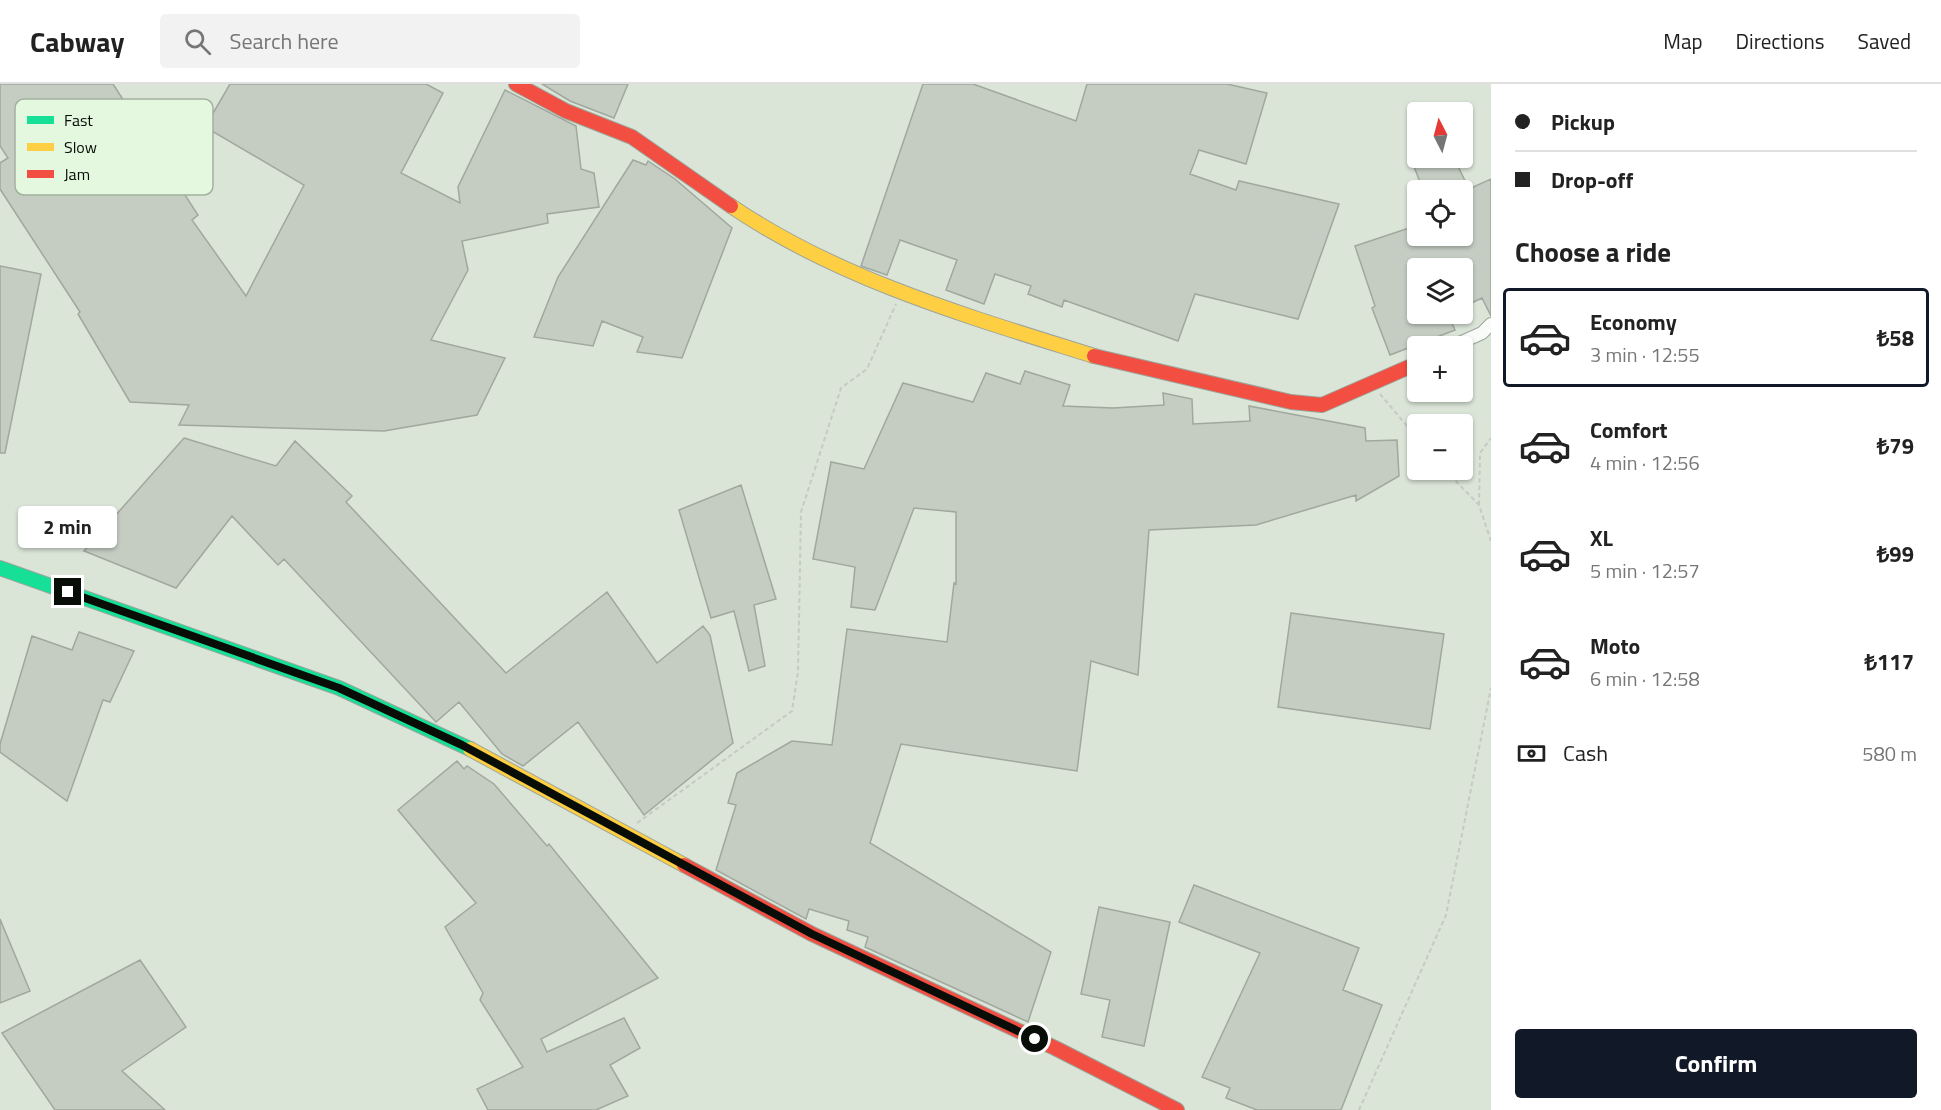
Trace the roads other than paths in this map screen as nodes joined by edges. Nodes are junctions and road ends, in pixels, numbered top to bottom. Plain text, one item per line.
1 (516, 84) edge
2 (1491, 324) edge
3 (1473, 337) edge
4 (1407, 368) edge
5 (0, 568) edge
6 (1177, 1110) edge

1 - 4 street
2 - 3 street
5 - 6 street

